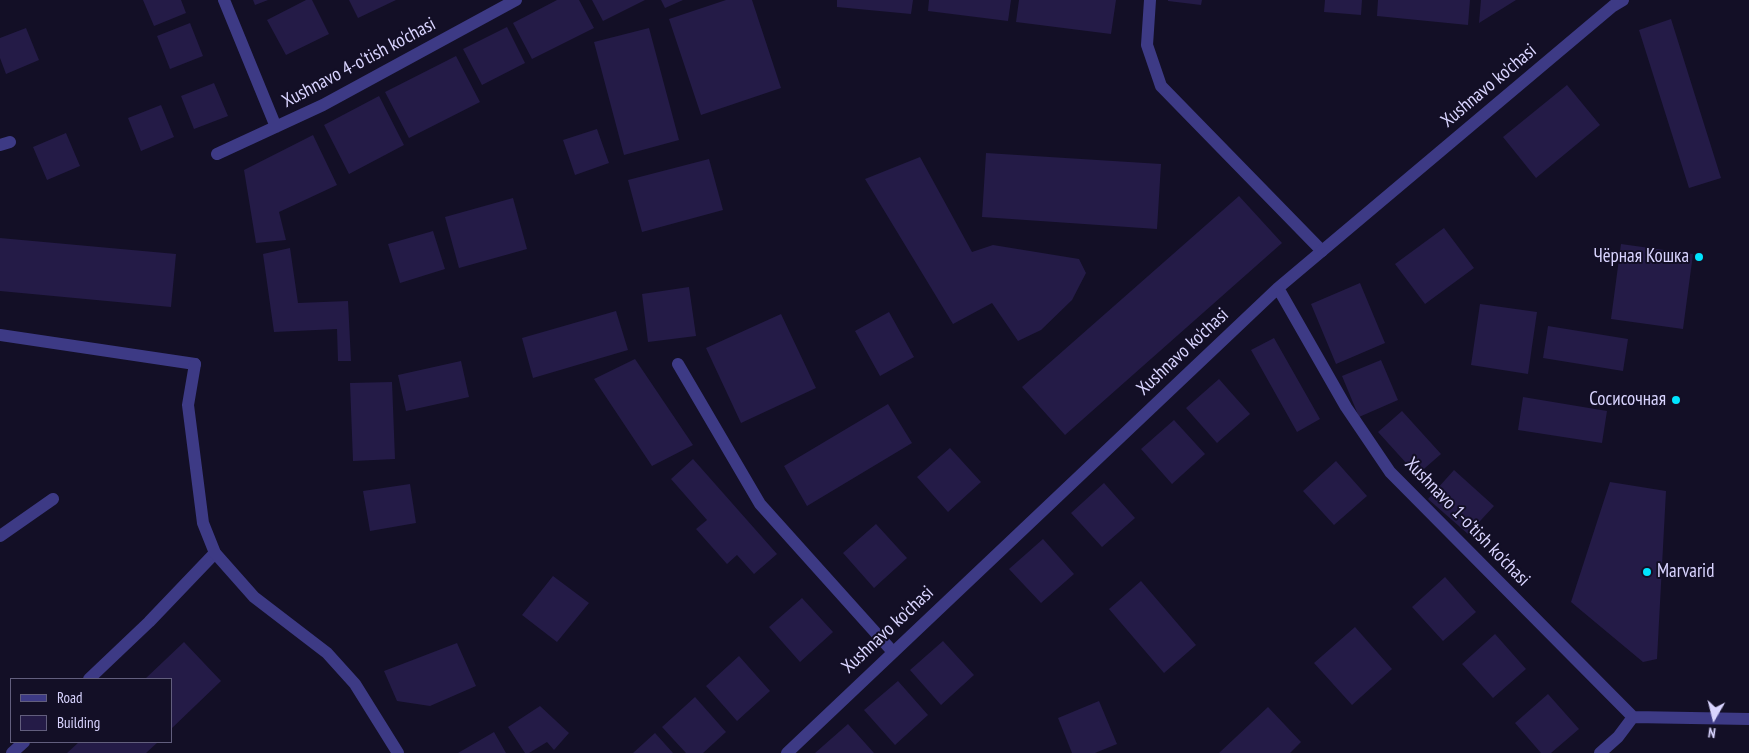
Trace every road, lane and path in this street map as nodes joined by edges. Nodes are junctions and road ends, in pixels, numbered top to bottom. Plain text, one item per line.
1 (224, 0) edge
2 (516, 0) edge
3 (1150, 0) edge
4 (1623, 0) edge
5 (276, 127) junction
6 (217, 154) dead end
7 (1322, 251) junction
8 (1278, 288) junction
9 (0, 335) edge
10 (678, 364) dead end
11 (53, 499) dead end
12 (0, 536) edge
13 (215, 553) junction
14 (893, 652) junction
15 (90, 678) edge
16 (1633, 717) junction
17 (1749, 720) edge
18 (23, 743) edge
19 (12, 753) edge
20 (398, 753) edge
21 (787, 753) edge
22 (1600, 753) edge

1 - 5 street
2 - 5 street, Xushnavo 4-o'tish ko'chasi
3 - 7 street
4 - 7 street, Xushnavo ko'chasi
5 - 6 street, Xushnavo 4-o'tish ko'chasi
7 - 8 street, Xushnavo ko'chasi
8 - 14 street, Xushnavo ko'chasi
8 - 16 street, Xushnavo 1-o'tish ko'chasi
9 - 13 street
10 - 14 street
11 - 12 street
13 - 15 street
13 - 20 street
14 - 21 street, Xushnavo ko'chasi
16 - 17 street
16 - 22 street
18 - 19 street

